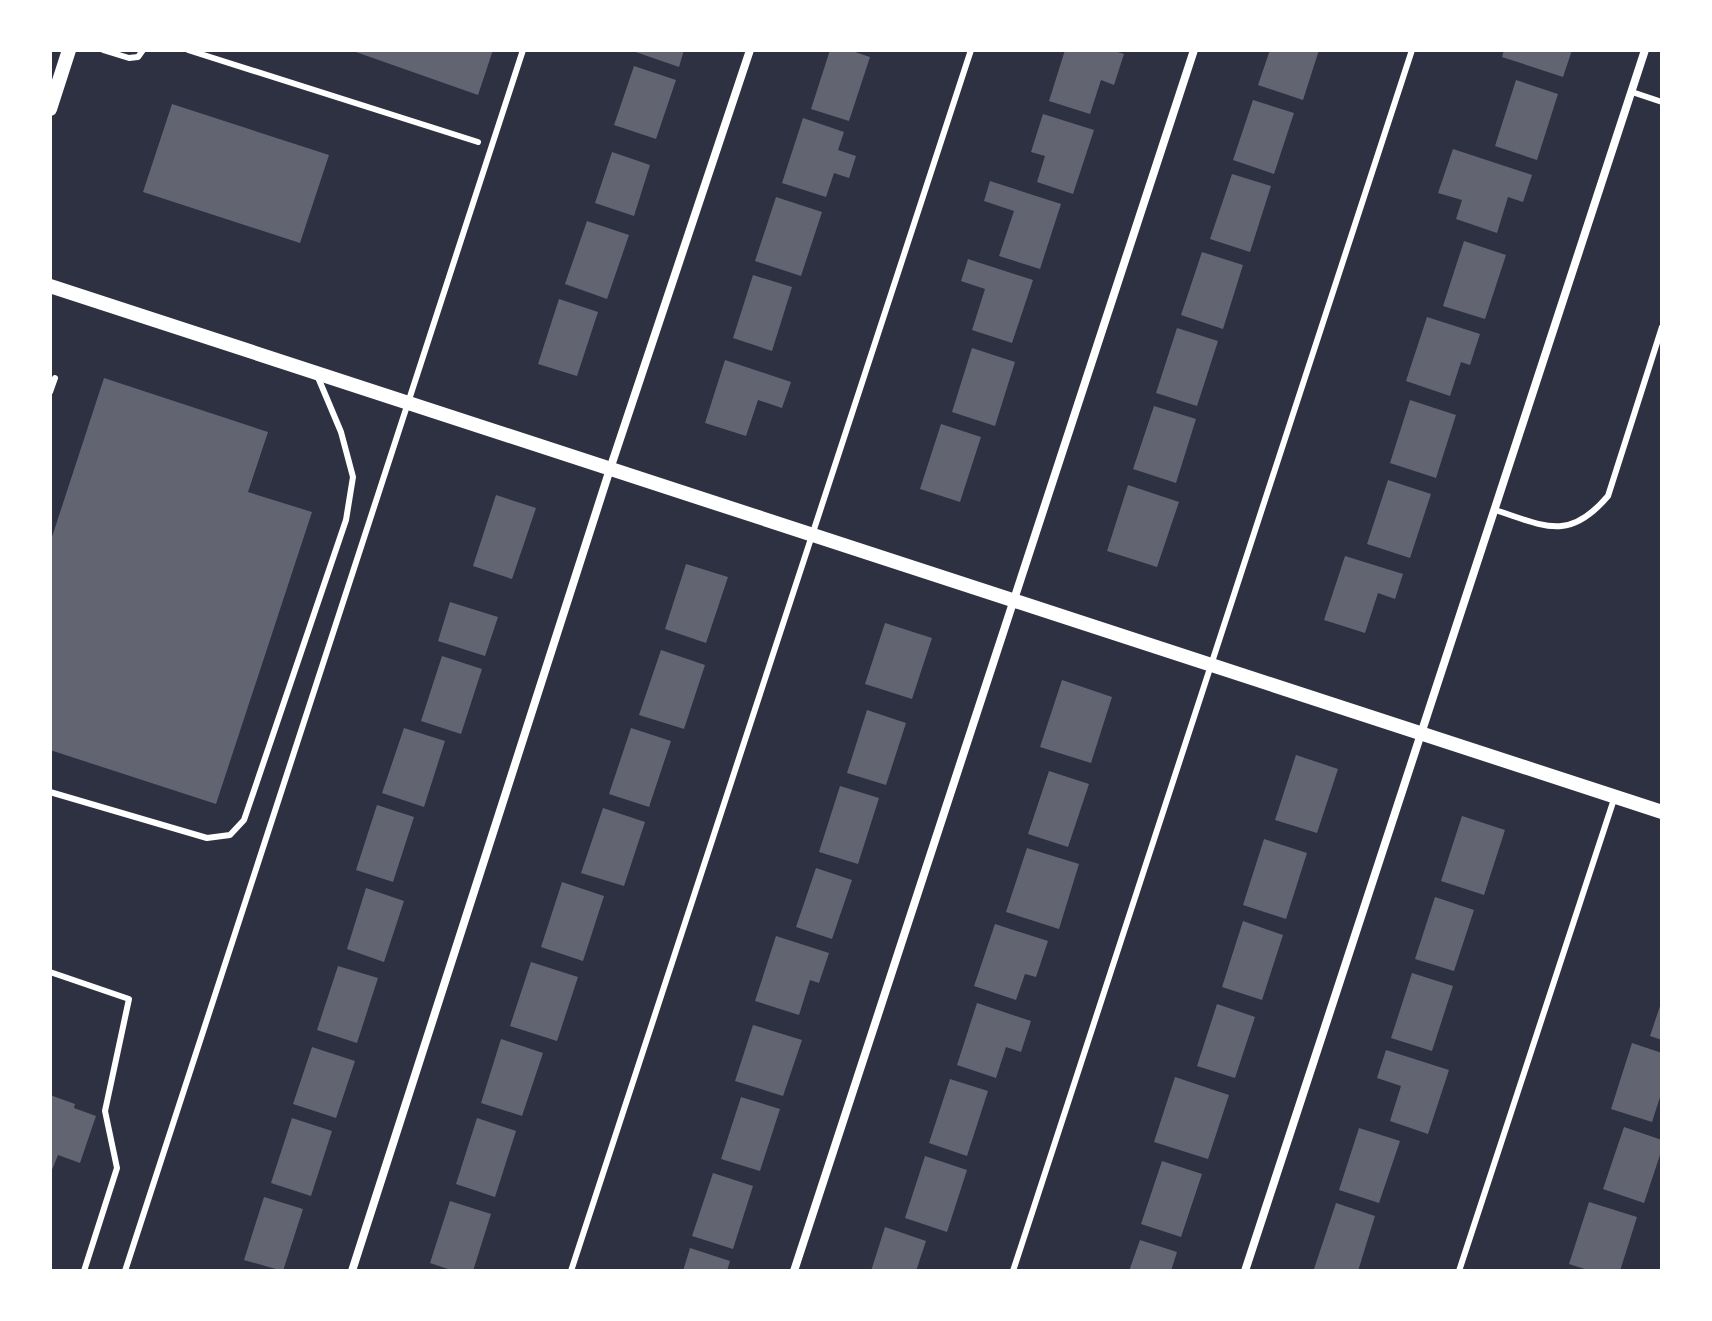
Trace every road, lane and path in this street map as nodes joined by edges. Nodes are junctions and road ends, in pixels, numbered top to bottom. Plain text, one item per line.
1 (69, 50) edge
2 (103, 50) edge
3 (143, 50) edge
4 (188, 50) edge
5 (523, 50) edge
6 (750, 50) edge
7 (971, 50) edge
8 (1194, 50) edge
9 (1412, 50) edge
10 (1645, 50) edge
11 (1632, 92) junction
12 (1662, 102) edge
13 (50, 109) edge
14 (478, 142) dead end
15 (50, 286) edge
16 (1662, 327) edge
17 (315, 372) junction
18 (55, 378) dead end
19 (50, 392) edge
20 (410, 402) junction
21 (610, 469) junction
22 (1495, 510) junction
23 (811, 534) junction
24 (1013, 600) junction
25 (1212, 665) junction
26 (1421, 733) junction
27 (50, 792) edge
28 (1615, 796) junction
29 (1662, 812) edge
30 (50, 972) edge
31 (84, 1271) edge
32 (125, 1271) edge
33 (352, 1271) edge
34 (571, 1271) edge
35 (794, 1271) edge
36 (1013, 1271) edge
37 (1245, 1271) edge
38 (1459, 1271) edge

1 - 13 street
2 - 3 lane
4 - 14 lane
5 - 20 lane
6 - 21 street
7 - 23 lane
8 - 24 street
9 - 25 lane
10 - 11 street
11 - 12 lane
11 - 22 street
15 - 17 street
16 - 22 lane
17 - 20 street
17 - 27 lane
18 - 19 lane
20 - 21 street
20 - 32 lane
21 - 23 street
21 - 33 street
22 - 26 street
23 - 24 street
23 - 34 lane
24 - 25 street
24 - 35 street
25 - 26 street
25 - 36 lane
26 - 28 street
26 - 37 street
28 - 29 street
28 - 38 lane
30 - 31 lane

